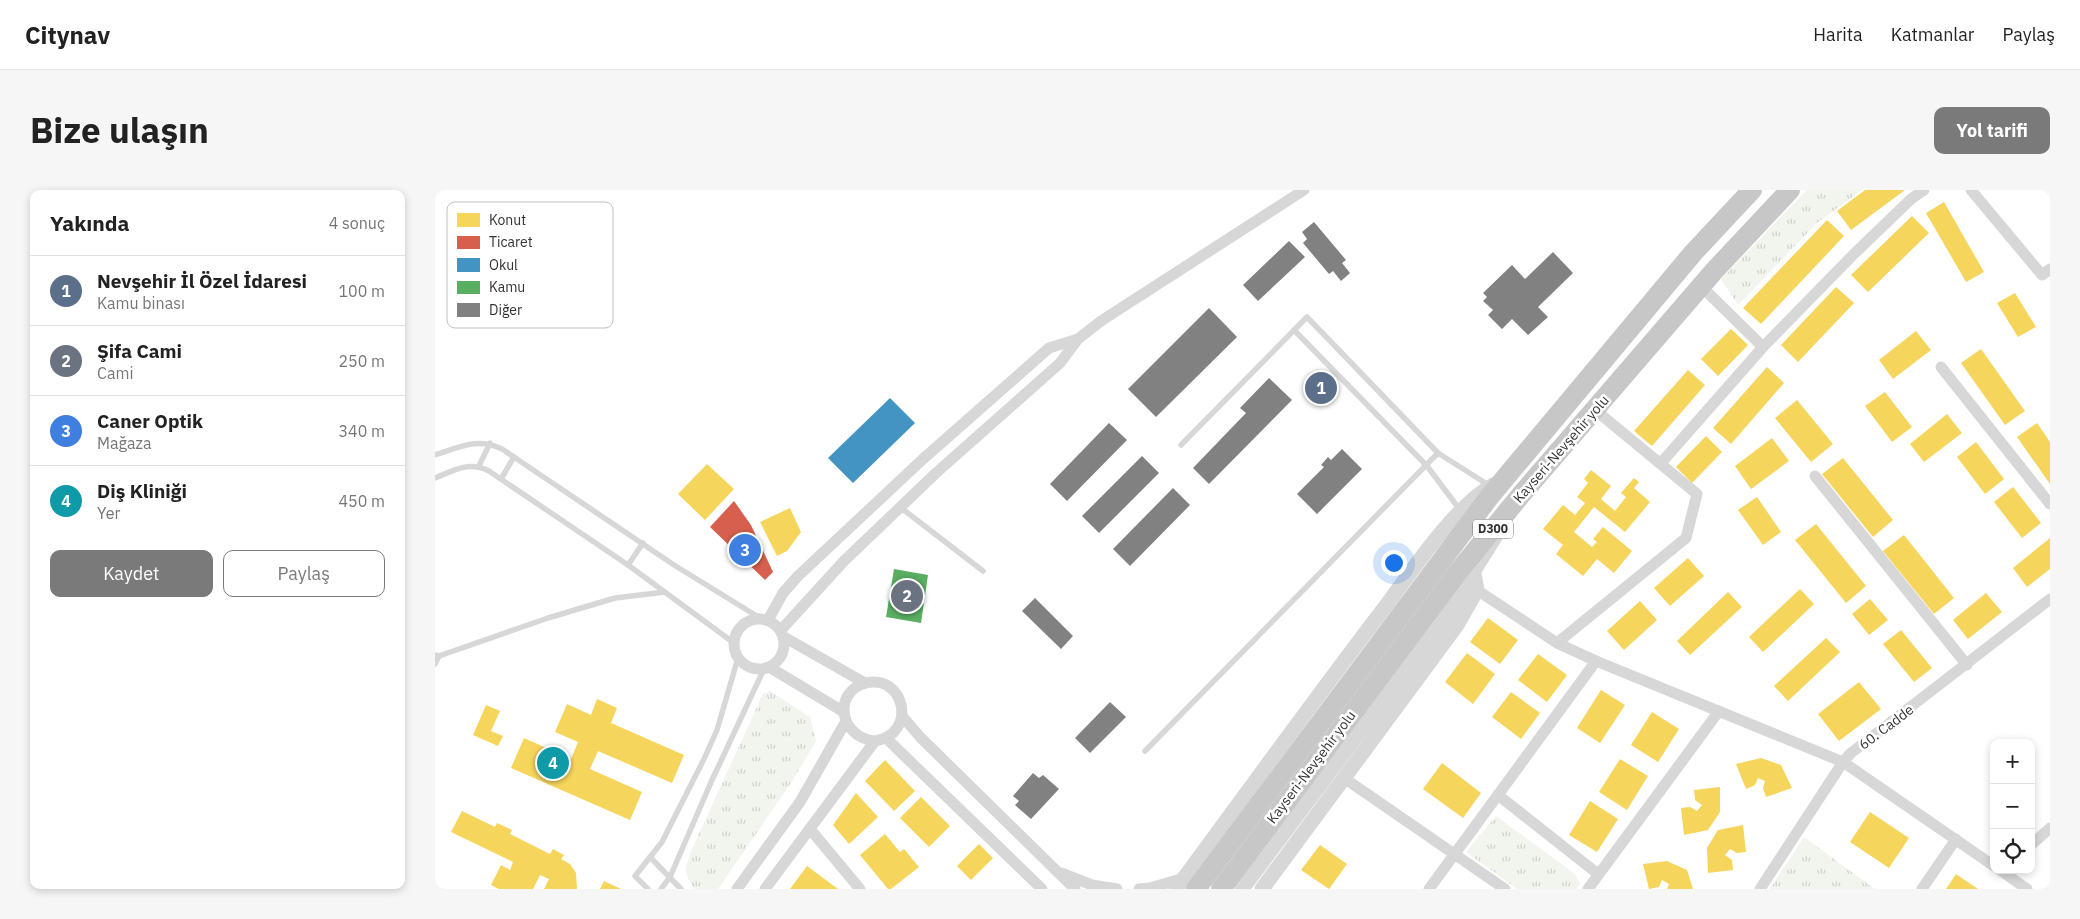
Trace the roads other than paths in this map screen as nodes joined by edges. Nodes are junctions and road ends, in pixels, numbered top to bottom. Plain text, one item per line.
1 (1304, 190) edge
2 (1752, 190) edge
3 (1791, 190) edge
4 (1923, 190) edge
5 (1971, 190) edge
6 (2050, 269) edge
7 (1701, 286) junction
8 (1293, 330) junction
9 (1078, 339) junction
10 (1763, 347) junction
11 (1941, 367) dead end
12 (1595, 409) junction
13 (490, 443) junction
14 (1181, 445) dead end
15 (1438, 453) junction
16 (435, 455) edge
17 (514, 458) junction
18 (1661, 463) junction
19 (479, 466) junction
20 (1427, 466) junction
21 (1815, 476) dead end
22 (435, 478) edge
23 (501, 479) junction
24 (1497, 483) junction
25 (1520, 496) junction
26 (2050, 504) edge
27 (900, 507) junction
28 (1461, 512) junction
29 (643, 544) junction
30 (629, 565) junction
31 (983, 571) dead end
32 (1474, 573) junction
33 (1477, 590) junction
34 (665, 592) junction
35 (2050, 599) edge
36 (764, 619) junction
37 (783, 633) junction
38 (734, 643) junction
39 (1557, 643) junction
40 (437, 655) edge
41 (738, 658) junction
42 (1596, 661) junction
43 (435, 664) edge
44 (1967, 665) junction
45 (767, 668) junction
46 (865, 683) junction
47 (1719, 710) junction
48 (902, 716) junction
49 (845, 717) junction
50 (880, 739) junction
51 (1145, 751) dead end
52 (1843, 762) junction
53 (1344, 778) junction
54 (1498, 795) junction
55 (2050, 828) edge
56 (810, 829) junction
57 (1955, 840) junction
58 (2035, 841) edge
59 (1455, 854) junction
60 (650, 857) junction
61 (1990, 863) edge
62 (1055, 871) junction
63 (1599, 874) junction
64 (2007, 874) edge
65 (670, 877) junction
66 (1185, 885) edge
67 (648, 889) edge
68 (661, 889) edge
69 (681, 889) edge
70 (737, 889) edge
71 (765, 889) edge
72 (859, 889) edge
73 (1042, 889) edge
74 (1075, 889) edge
75 (1117, 889) edge
76 (1139, 889) edge
77 (1221, 889) edge
78 (1242, 889) edge
79 (1261, 889) edge
80 (1429, 889) edge
81 (1505, 889) edge
82 (1588, 889) edge
83 (1760, 889) edge
84 (1922, 889) edge
85 (2027, 889) edge

1 - 9 street
2 - 24 highway, Kayseri-Nevşehir yolu / D300
3 - 7 highway, Kayseri-Nevşehir yolu / D300
4 - 10 street
5 - 6 street
7 - 10 street
7 - 12 highway, Kayseri-Nevşehir yolu / D300
8 - 14 lane
8 - 15 lane
8 - 20 lane
9 - 27 street
9 - 36 street
10 - 18 street
11 - 26 street
12 - 18 street
12 - 25 highway, Kayseri-Nevşehir yolu / D300
13 - 16 lane
13 - 17 lane
13 - 19 lane
15 - 20 lane
15 - 24 lane
17 - 23 lane
17 - 29 lane
18 - 39 street
19 - 22 lane
19 - 23 lane
20 - 28 lane
20 - 51 lane
21 - 44 street
23 - 30 lane
24 - 28 street
24 - 66 highway, Kayseri-Nevşehir yolu / D300
25 - 32 street
25 - 77 highway, Kayseri-Nevşehir yolu / D300
27 - 31 lane
27 - 37 street
28 - 66 street
29 - 30 lane
29 - 36 lane
30 - 34 lane
32 - 33 street
32 - 78 street
33 - 39 street
33 - 53 street
34 - 38 lane
34 - 40 lane
35 - 44 street, 60. Cadde
36 - 37 street
36 - 38 street
37 - 45 street
37 - 46 street
38 - 41 street
39 - 42 street
40 - 43 lane
41 - 45 street
41 - 60 lane
42 - 47 street
42 - 54 street
44 - 52 street, 60. Cadde
45 - 49 street
45 - 65 lane
46 - 48 street
46 - 49 street
47 - 52 street
47 - 63 street
48 - 50 street
48 - 62 street
49 - 50 street
49 - 70 street
50 - 56 street
50 - 73 street
52 - 57 street
52 - 83 street, 60. Cadde
53 - 59 street
53 - 79 street
54 - 59 street
54 - 63 street
55 - 58 street
56 - 71 street
56 - 72 street
57 - 61 street
57 - 84 street
59 - 80 street
59 - 81 street
60 - 65 lane
60 - 67 lane
62 - 74 street
62 - 75 street
63 - 82 street
64 - 85 street
65 - 68 lane
65 - 69 lane
66 - 76 street

